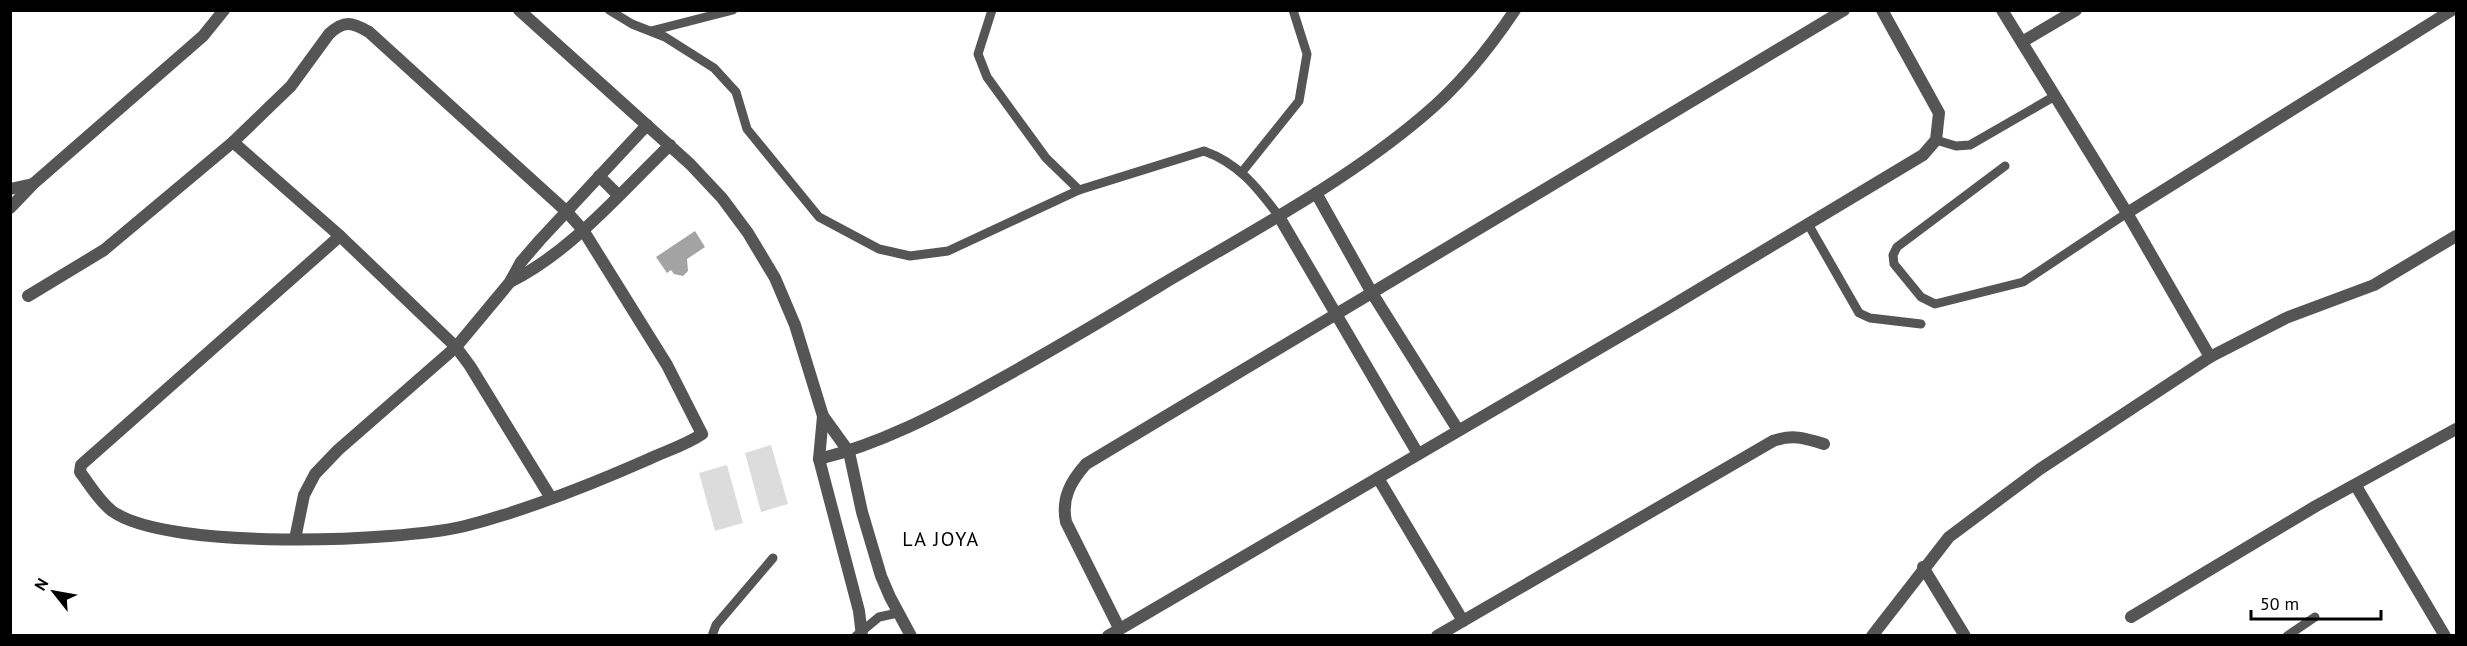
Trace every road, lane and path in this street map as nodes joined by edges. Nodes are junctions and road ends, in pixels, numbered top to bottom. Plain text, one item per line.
1 (224, 10) edge
2 (519, 10) edge
3 (609, 10) edge
4 (734, 10) edge
5 (992, 10) edge
6 (1293, 10) edge
7 (1515, 10) edge
8 (1844, 10) edge
9 (1882, 10) edge
10 (2001, 10) edge
11 (2076, 10) edge
12 (2452, 10) edge
13 (651, 31) junction
14 (2022, 42) junction
15 (2055, 96) junction
16 (647, 125) junction
17 (1936, 140) junction
18 (233, 142) junction
19 (670, 145) junction
20 (2005, 166) dead end
21 (1242, 172) junction
22 (599, 176) junction
23 (33, 184) junction
24 (10, 189) edge
25 (1079, 190) junction
26 (1316, 193) junction
27 (618, 195) junction
28 (10, 207) edge
29 (566, 211) junction
30 (2127, 213) junction
31 (1278, 215) junction
32 (1808, 224) junction
33 (583, 230) junction
34 (340, 236) junction
35 (2457, 236) edge
36 (510, 282) junction
37 (1372, 292) junction
38 (28, 296) dead end
39 (1336, 314) junction
40 (1922, 324) dead end
41 (456, 347) junction
42 (2210, 357) junction
43 (824, 416) junction
44 (2457, 429) edge
45 (1458, 430) junction
46 (1824, 444) dead end
47 (849, 452) junction
48 (1418, 454) junction
49 (819, 459) junction
50 (1378, 478) junction
51 (2356, 486) junction
52 (551, 498) junction
53 (296, 539) junction
54 (773, 558) dead end
55 (1923, 567) junction
56 (898, 613) junction
57 (2131, 617) dead end
58 (2316, 617) dead end
59 (1463, 621) junction
60 (1119, 628) junction
61 (860, 634) edge
62 (712, 636) edge
63 (911, 636) edge
64 (1108, 636) edge
65 (1437, 636) edge
66 (1872, 636) edge
67 (1965, 636) edge
68 (2287, 636) edge
69 (2445, 636) edge

1 - 23 street
2 - 16 street
3 - 13 lane
4 - 13 lane
5 - 25 lane
6 - 21 lane
7 - 26 street
8 - 37 street
9 - 17 street
10 - 14 street
11 - 14 street
12 - 30 street
13 - 25 lane
14 - 15 street
15 - 17 lane
15 - 30 street
16 - 19 street
16 - 22 street
17 - 32 street
18 - 29 street
18 - 34 street
18 - 38 street
19 - 27 street
19 - 43 street
20 - 30 lane
21 - 25 lane
21 - 31 lane
22 - 27 street
22 - 29 street
23 - 24 street
23 - 28 street
26 - 31 street
26 - 37 street
27 - 33 street
29 - 33 street
29 - 36 street
30 - 42 street
31 - 39 street
31 - 47 street
32 - 40 lane
32 - 45 street
33 - 36 street
33 - 52 street
34 - 41 street
34 - 53 street
35 - 42 street
36 - 41 street
37 - 39 street
37 - 45 street
39 - 48 street
39 - 60 street
41 - 52 street
41 - 53 street
42 - 55 street
43 - 47 street
43 - 49 street
44 - 51 street
45 - 48 street
46 - 59 street
47 - 49 street
47 - 56 street
48 - 50 street
49 - 61 street
50 - 59 street
50 - 60 street
51 - 57 street
51 - 69 street
52 - 53 street
54 - 62 lane
55 - 66 street
55 - 67 street
56 - 61 lane
56 - 63 street
58 - 68 lane
59 - 65 street
60 - 64 street

